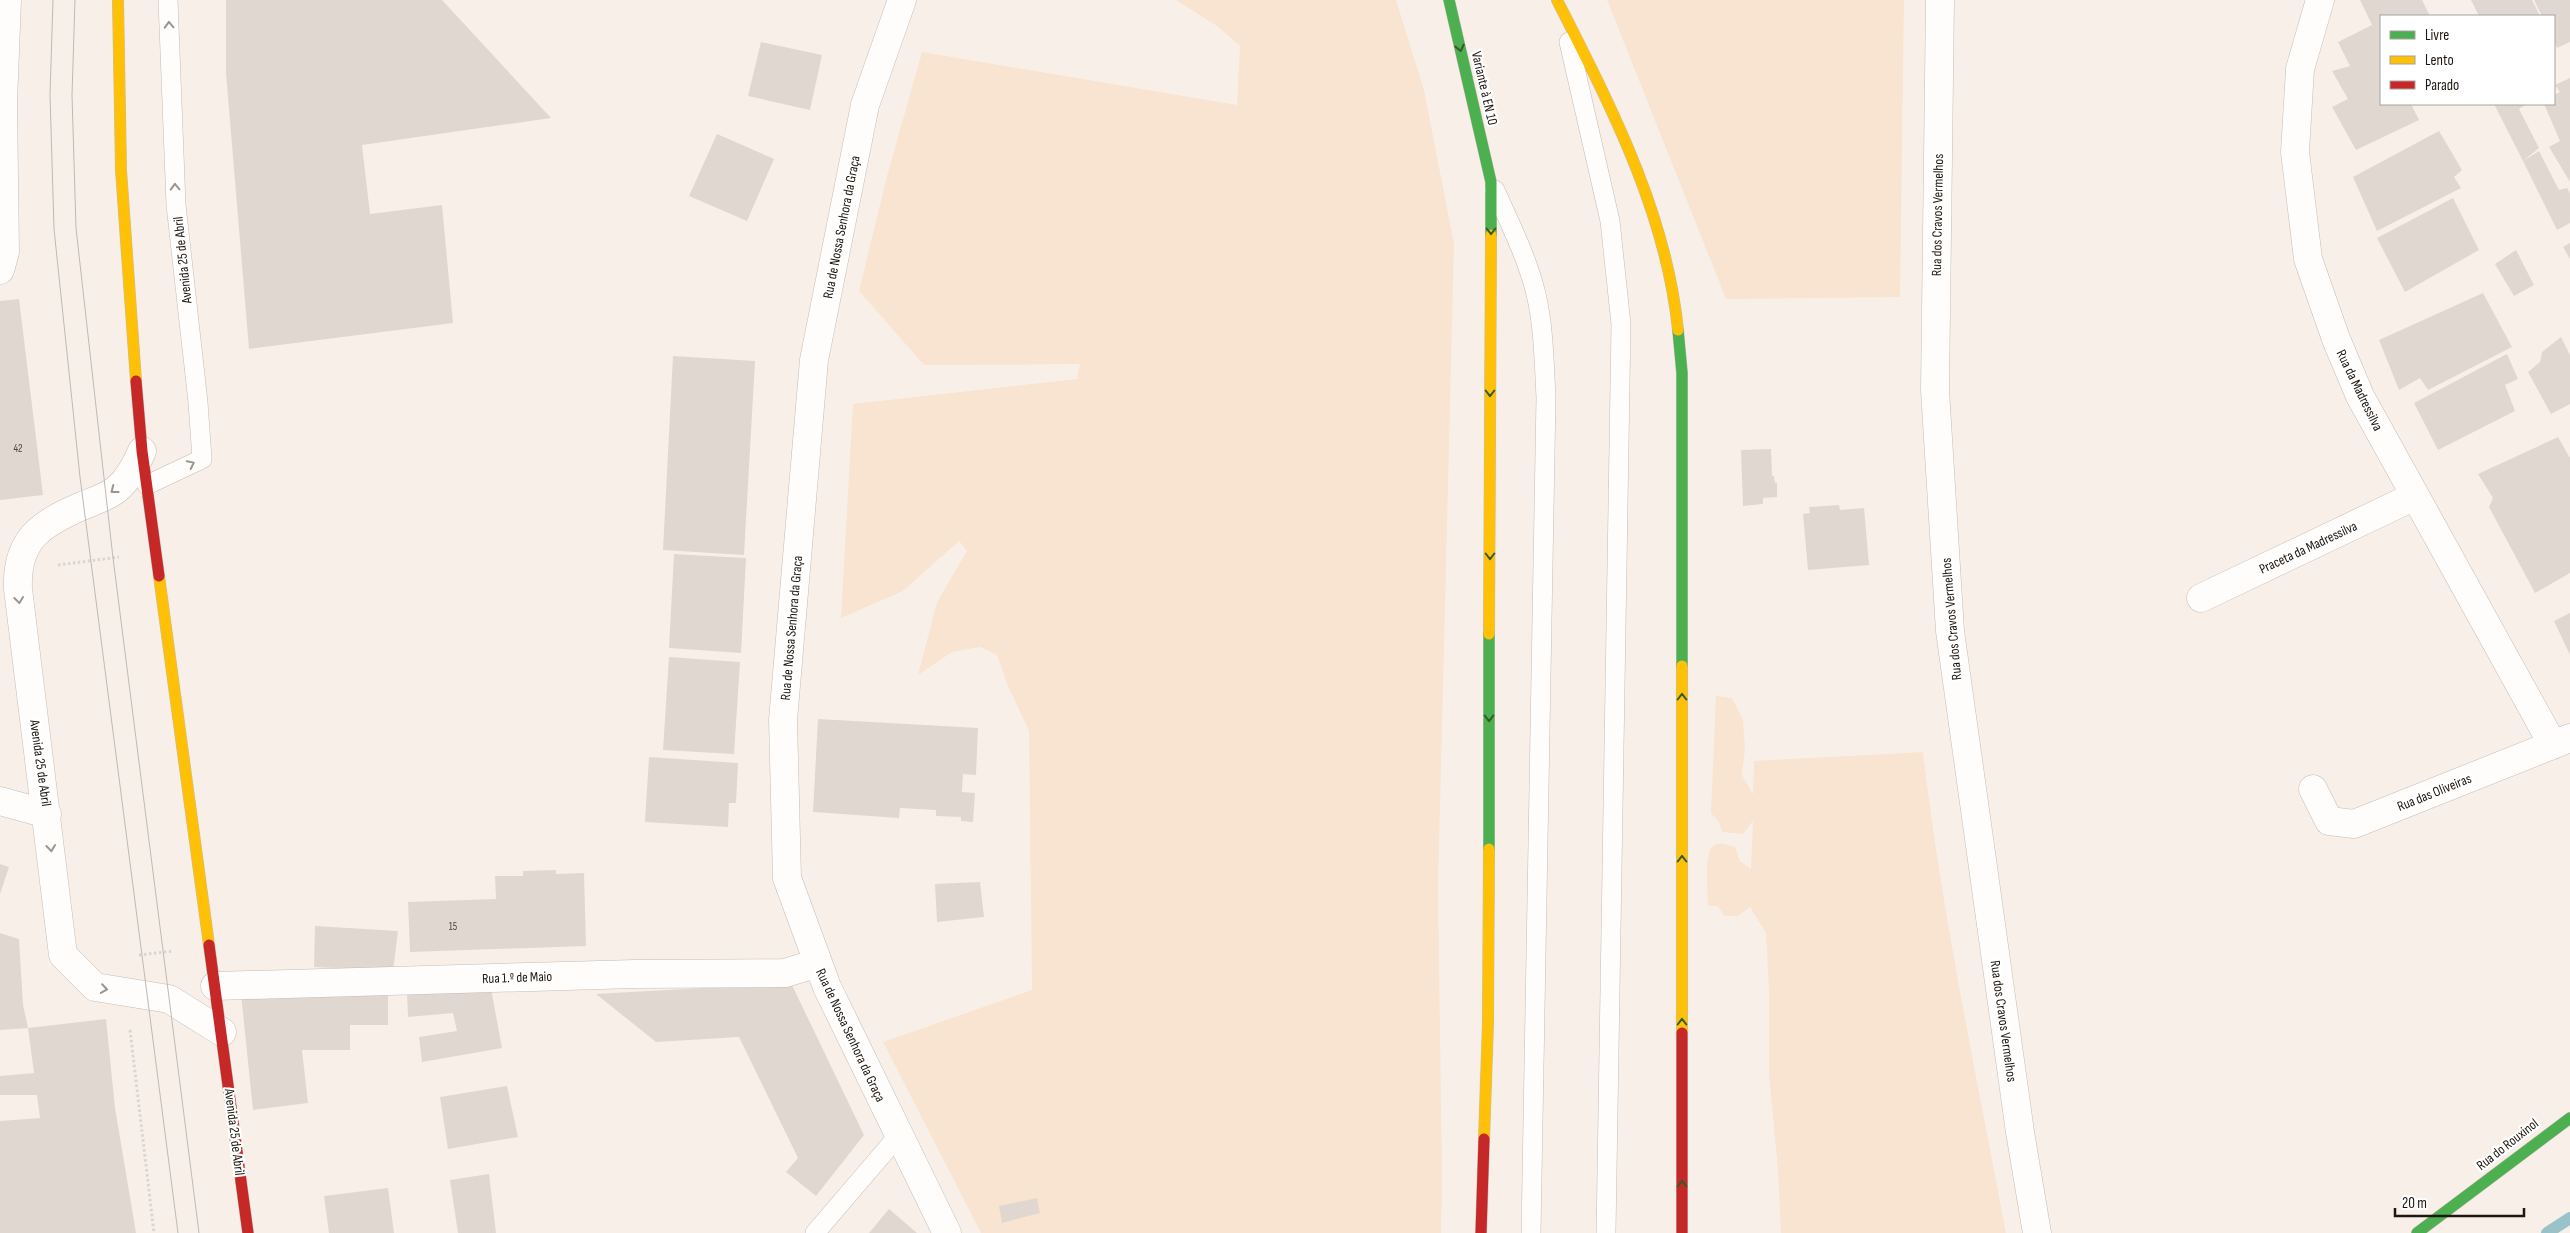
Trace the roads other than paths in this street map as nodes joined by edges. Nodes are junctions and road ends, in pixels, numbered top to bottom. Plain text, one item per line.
1 (7, 0) edge
2 (118, 0) edge
3 (168, 0) edge
4 (902, 0) edge
5 (1449, 0) edge
6 (1940, 0) edge
7 (2320, 0) edge
8 (1559, 6) edge
9 (1491, 182) junction
10 (0, 270) edge
11 (142, 451) junction
12 (147, 485) junction
13 (2415, 496) junction
14 (2201, 598) dead end
15 (2561, 741) edge
16 (2313, 790) dead end
17 (0, 801) edge
18 (47, 814) junction
19 (818, 963) junction
20 (216, 986) junction
21 (222, 1032) junction
22 (2570, 1118) edge
23 (898, 1136) junction
24 (248, 1233) edge
25 (815, 1233) edge
26 (946, 1233) edge
27 (1481, 1233) edge
28 (1531, 1233) edge
29 (1606, 1233) edge
30 (1682, 1233) edge
31 (2038, 1233) edge
32 (2416, 1233) edge

1 - 10 street
2 - 11 main road, Avenida 25 de Abril
12 -> 3 lane, Avenida 25 de Abril
4 - 19 street, Rua de Nossa Senhora da Graça
5 -> 9 main road, Variante à EN 10
6 - 31 street, Rua dos Cravos Vermelhos
7 - 13 street, Rua da Madressilva
8 - 29 lane
30 -> 8 main road
9 -> 27 main road, Variante à EN 10
9 - 28 lane
11 - 12 main road, Avenida 25 de Abril
11 -> 18 street, Avenida 25 de Abril
12 - 20 main road, Avenida 25 de Abril
13 - 14 street, Praceta da Madressilva
13 - 15 street, Rua da Madressilva
15 - 16 street, Rua das Oliveiras
17 - 18 street
18 -> 21 street, Avenida 25 de Abril
19 - 20 street, Rua 1.º de Maio
19 - 23 street, Rua de Nossa Senhora da Graça
20 - 21 main road, Avenida 25 de Abril
21 - 24 main road, Avenida 25 de Abril
22 - 32 main road, Rua do Rouxinol
23 - 25 lane
23 - 26 street, Rua de Nossa Senhora da Graça

